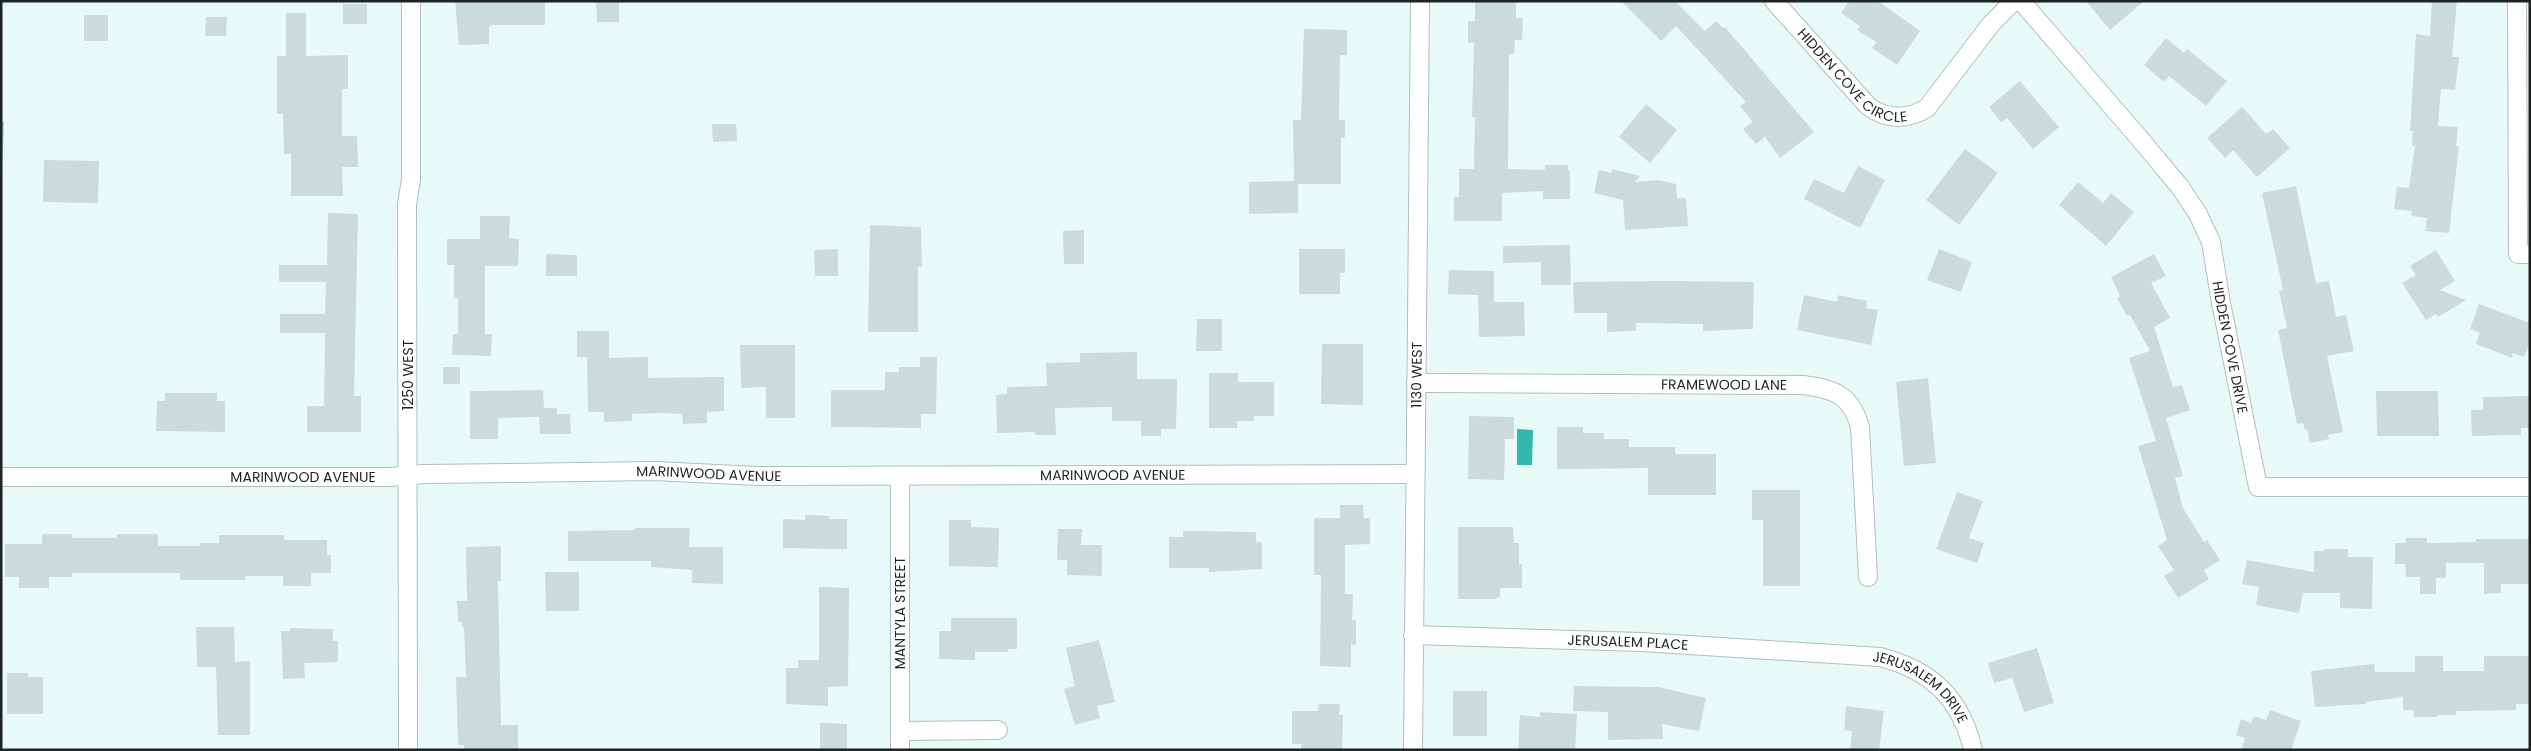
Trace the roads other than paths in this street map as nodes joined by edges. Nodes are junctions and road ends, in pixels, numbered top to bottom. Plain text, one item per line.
1 (411, 1) edge
2 (1420, 1) edge
3 (1774, 1) edge
4 (2014, 1) edge
5 (2021, 1) edge
6 (2517, 1) edge
7 (2524, 254) edge
8 (1416, 383) junction
9 (1415, 474) junction
10 (408, 475) junction
11 (900, 476) junction
12 (1, 477) edge
13 (2530, 488) edge
14 (1868, 577) dead end
15 (1413, 635) junction
16 (1844, 653) joint
17 (998, 730) dead end
18 (900, 731) junction
19 (408, 750) edge
20 (900, 750) edge
21 (1412, 750) edge
22 (1973, 750) edge

1 - 10 street, 1250 WEST
2 - 8 street, 1130 WEST
3 - 4 street, HIDDEN COVE CIRCLE
5 - 13 street, HIDDEN COVE DRIVE
6 - 7 street
8 - 9 street, 1130 WEST
8 - 14 street, FRAMEWOOD LANE
9 - 11 street, MARINWOOD AVENUE
9 - 15 street, 1130 WEST
10 - 11 street, MARINWOOD AVENUE
10 - 12 street, MARINWOOD AVENUE
10 - 19 street, 1250 WEST
11 - 18 street, MANTYLA STREET
15 - 16 street, JERUSALEM PLACE
15 - 21 street, 1130 WEST
16 - 22 street, JERUSALEM DRIVE
17 - 18 street
18 - 20 street, MANTYLA STREET

